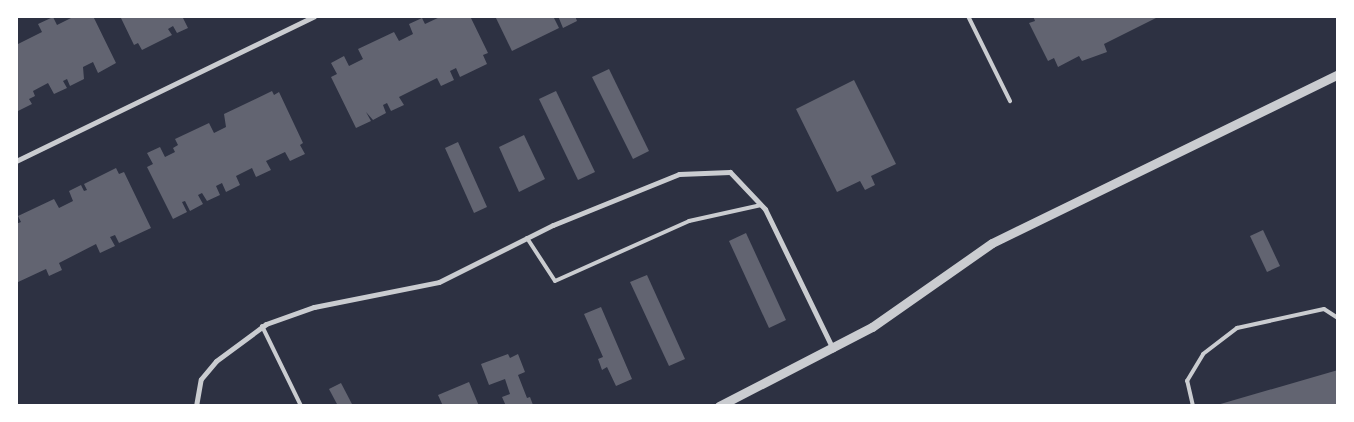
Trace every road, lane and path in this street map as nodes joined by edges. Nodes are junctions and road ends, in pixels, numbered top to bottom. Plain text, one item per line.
1 (314, 16) edge
2 (968, 16) edge
3 (1338, 74) edge
4 (1010, 100) dead end
5 (16, 161) edge
6 (761, 205) junction
7 (526, 237) junction
8 (1338, 318) edge
9 (262, 326) junction
10 (833, 349) junction
11 (196, 406) edge
12 (301, 406) edge
13 (719, 406) edge
14 (1193, 406) edge

1 - 5 street
2 - 4 lane
3 - 10 street
6 - 7 street
6 - 7 lane
6 - 10 street
7 - 9 street
8 - 14 lane
9 - 11 street
9 - 12 lane
10 - 13 street

